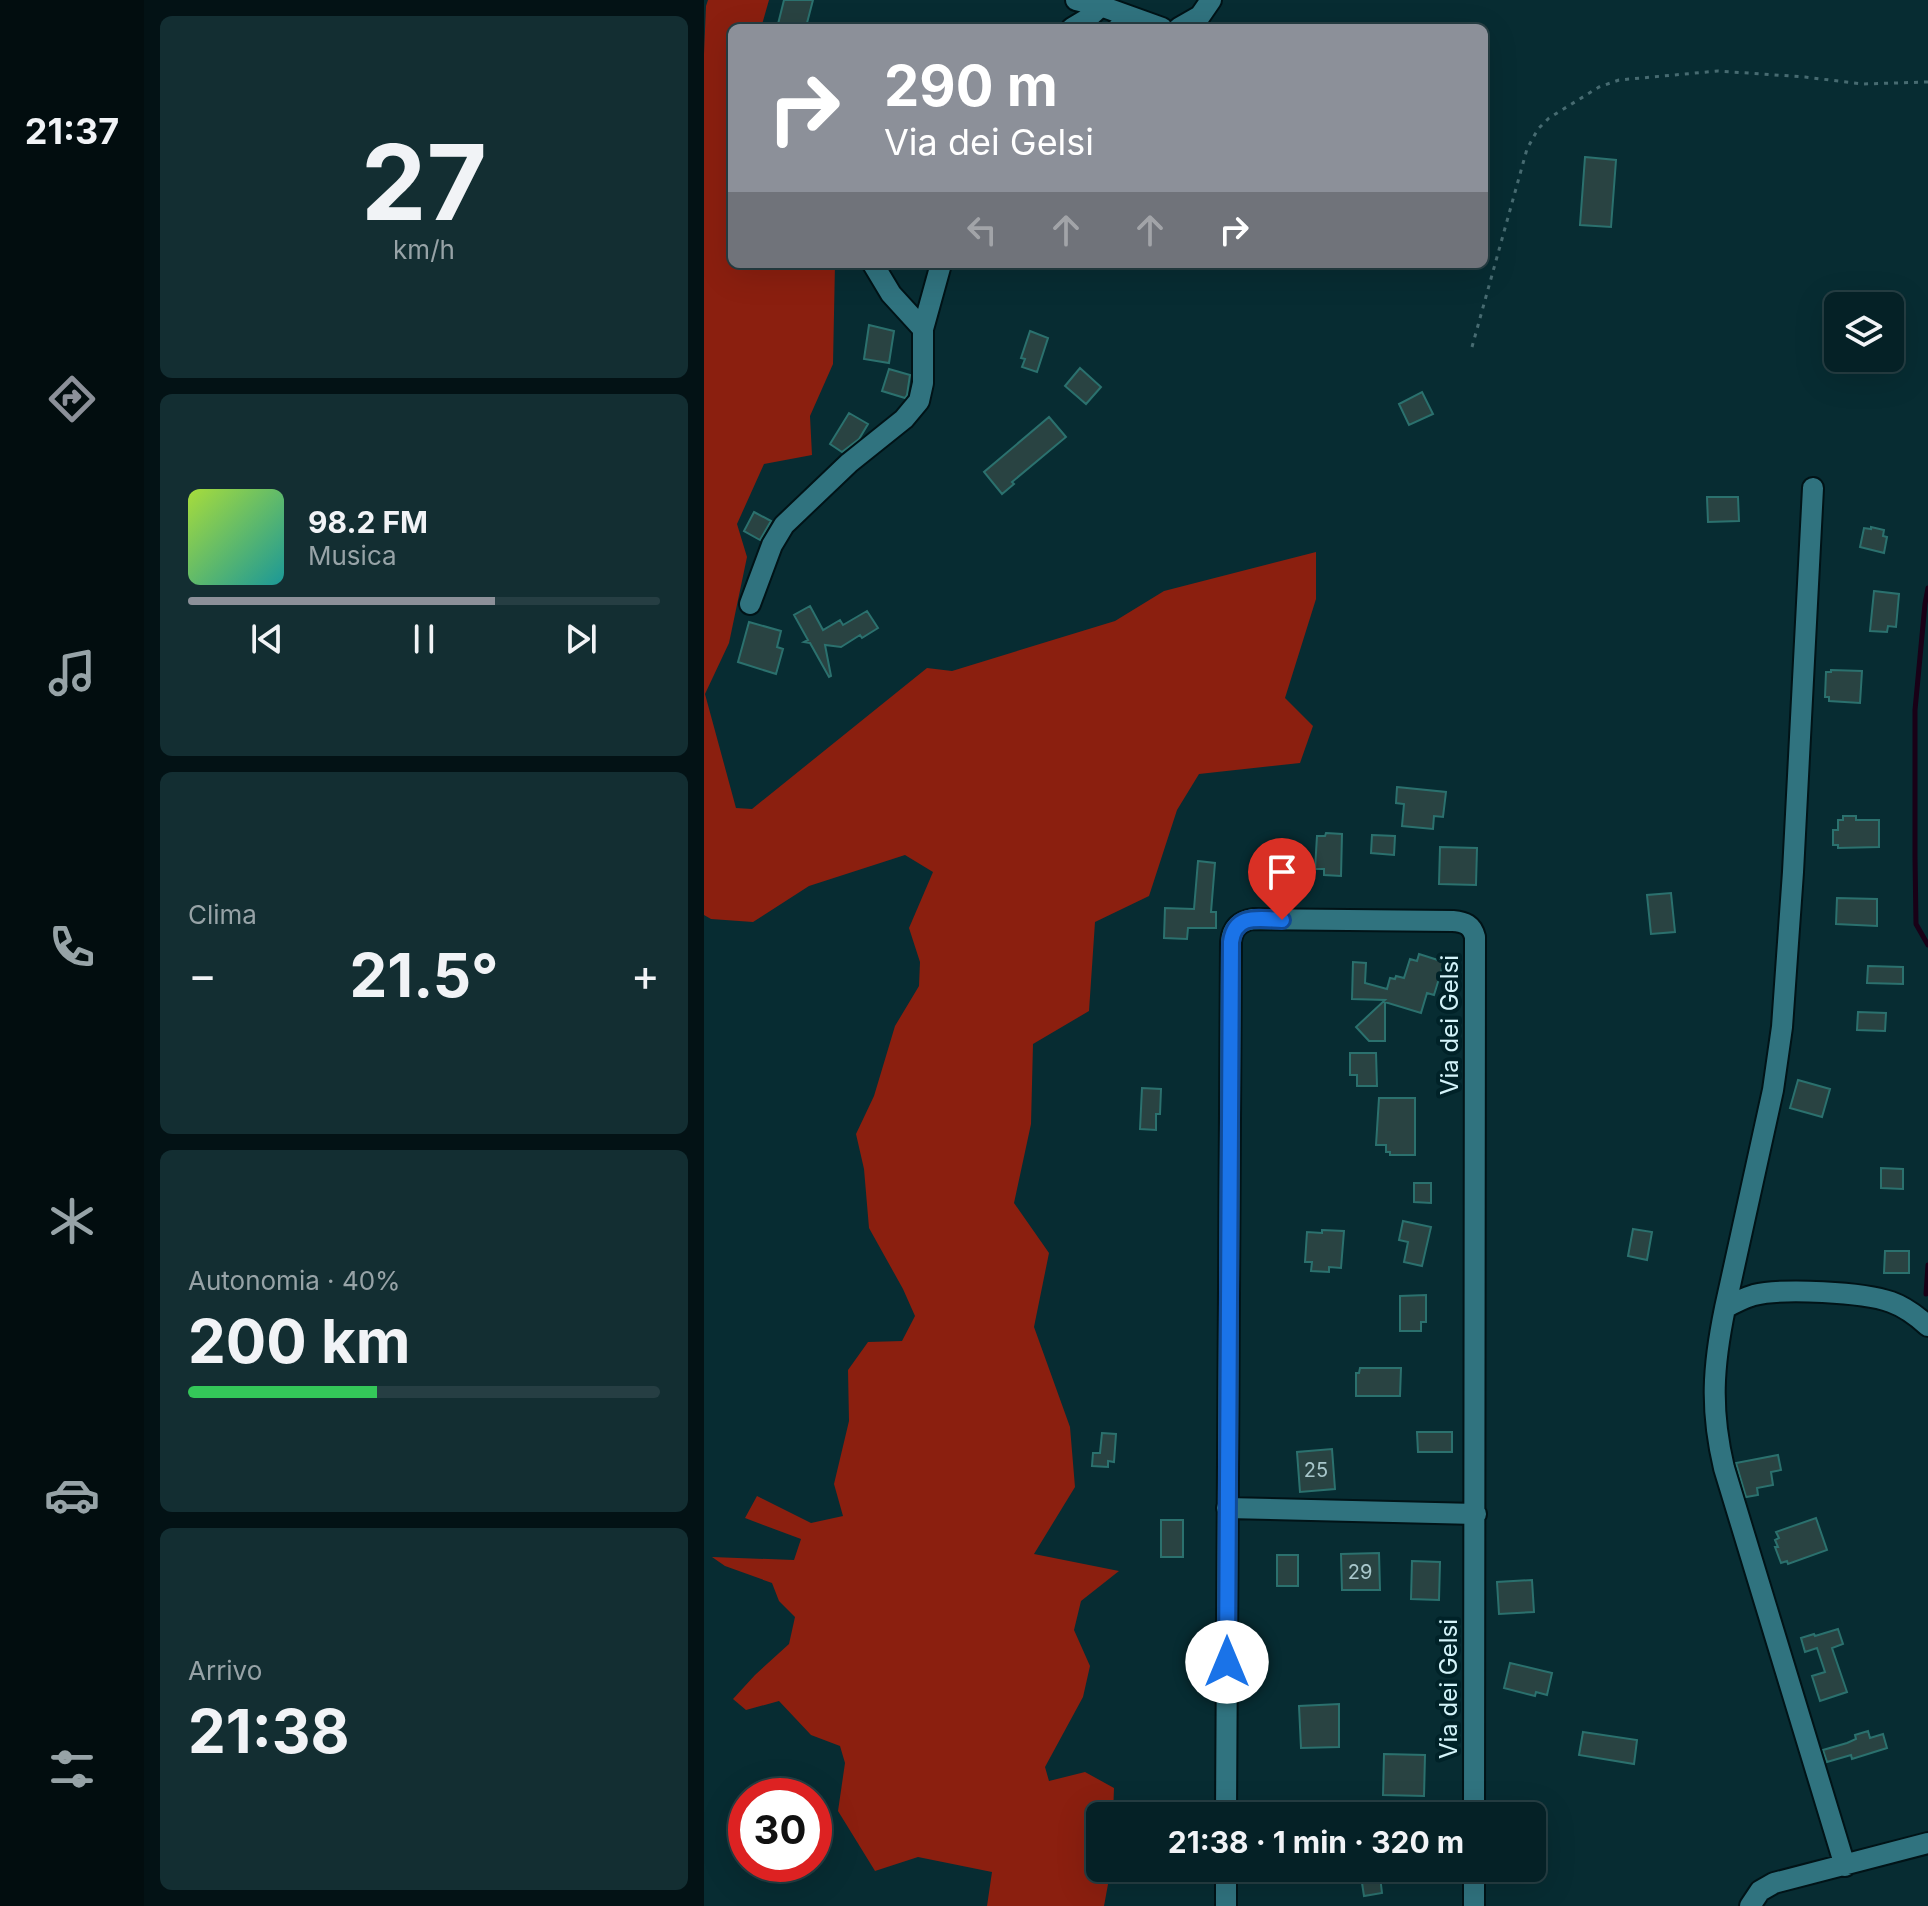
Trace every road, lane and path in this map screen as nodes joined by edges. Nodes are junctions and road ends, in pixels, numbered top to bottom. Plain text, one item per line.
1 (1076, 0) edge
2 (1211, 0) edge
3 (1101, 6) junction
4 (1079, 24) edge
5 (1151, 24) edge
6 (1186, 24) edge
7 (1928, 82) edge
8 (875, 268) edge
9 (940, 268) edge
10 (923, 329) junction
11 (1472, 347) dead end
12 (1813, 488) dead end
13 (750, 604) dead end
14 (1725, 1308) junction
15 (1928, 1326) edge
16 (1227, 1508) junction
17 (1476, 1514) junction
18 (1226, 1802) edge
19 (1474, 1802) edge
20 (1928, 1843) edge
21 (1845, 1866) junction
22 (1226, 1882) edge
23 (1474, 1882) edge
24 (1226, 1906) edge
25 (1474, 1906) edge
26 (1750, 1906) edge

1 - 3 street
2 - 6 street
3 - 4 street
3 - 5 street
7 - 11 path
8 - 10 street
9 - 10 street
10 - 13 street
12 - 14 street
14 - 15 street
14 - 21 street
16 - 17 street
16 - 17 street, Via dei Gelsi
16 - 18 street, Via dei Gelsi
17 - 19 street, Via dei Gelsi
20 - 21 street
21 - 26 street
22 - 24 street
23 - 25 street

